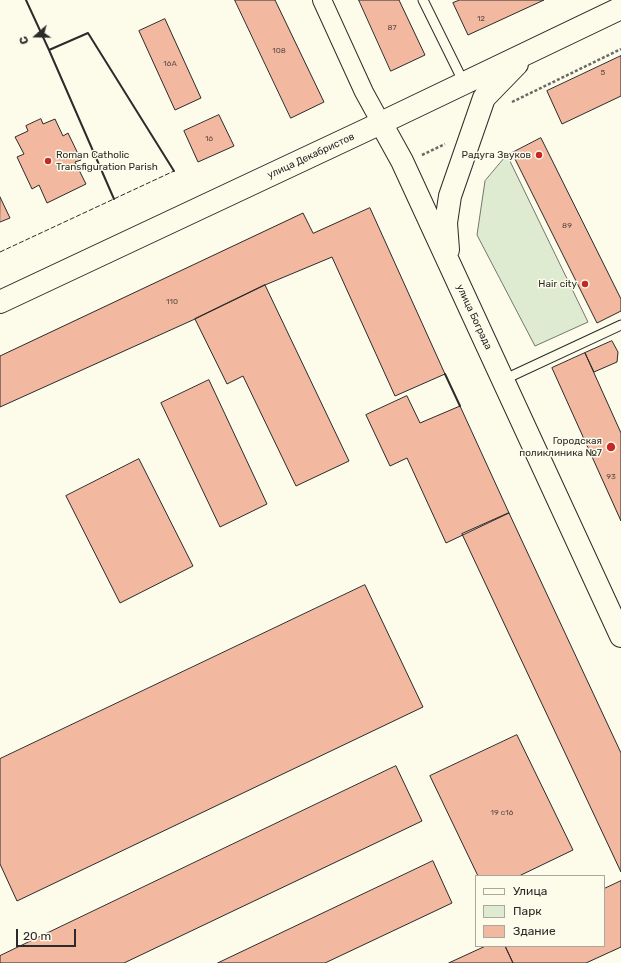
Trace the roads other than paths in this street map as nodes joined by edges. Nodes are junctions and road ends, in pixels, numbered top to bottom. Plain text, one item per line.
1 (322, 0) edge
2 (423, 0) edge
3 (621, 8) edge
4 (528, 54) junction
5 (464, 83) junction
6 (381, 123) junction
7 (450, 265) junction
8 (0, 302) edge
9 (621, 325) edge
10 (503, 380) junction
11 (621, 636) edge

1 - 6 street, улица Бограда
2 - 5 lane
3 - 4 main road, улица Декабристов
4 - 5 main road, улица Декабристов
4 - 7 main road
5 - 6 main road, улица Декабристов
6 - 7 main road, улица Бограда
6 - 8 main road, улица Декабристов
7 - 10 main road, улица Бограда
9 - 10 lane
10 - 11 main road, улица Бограда

